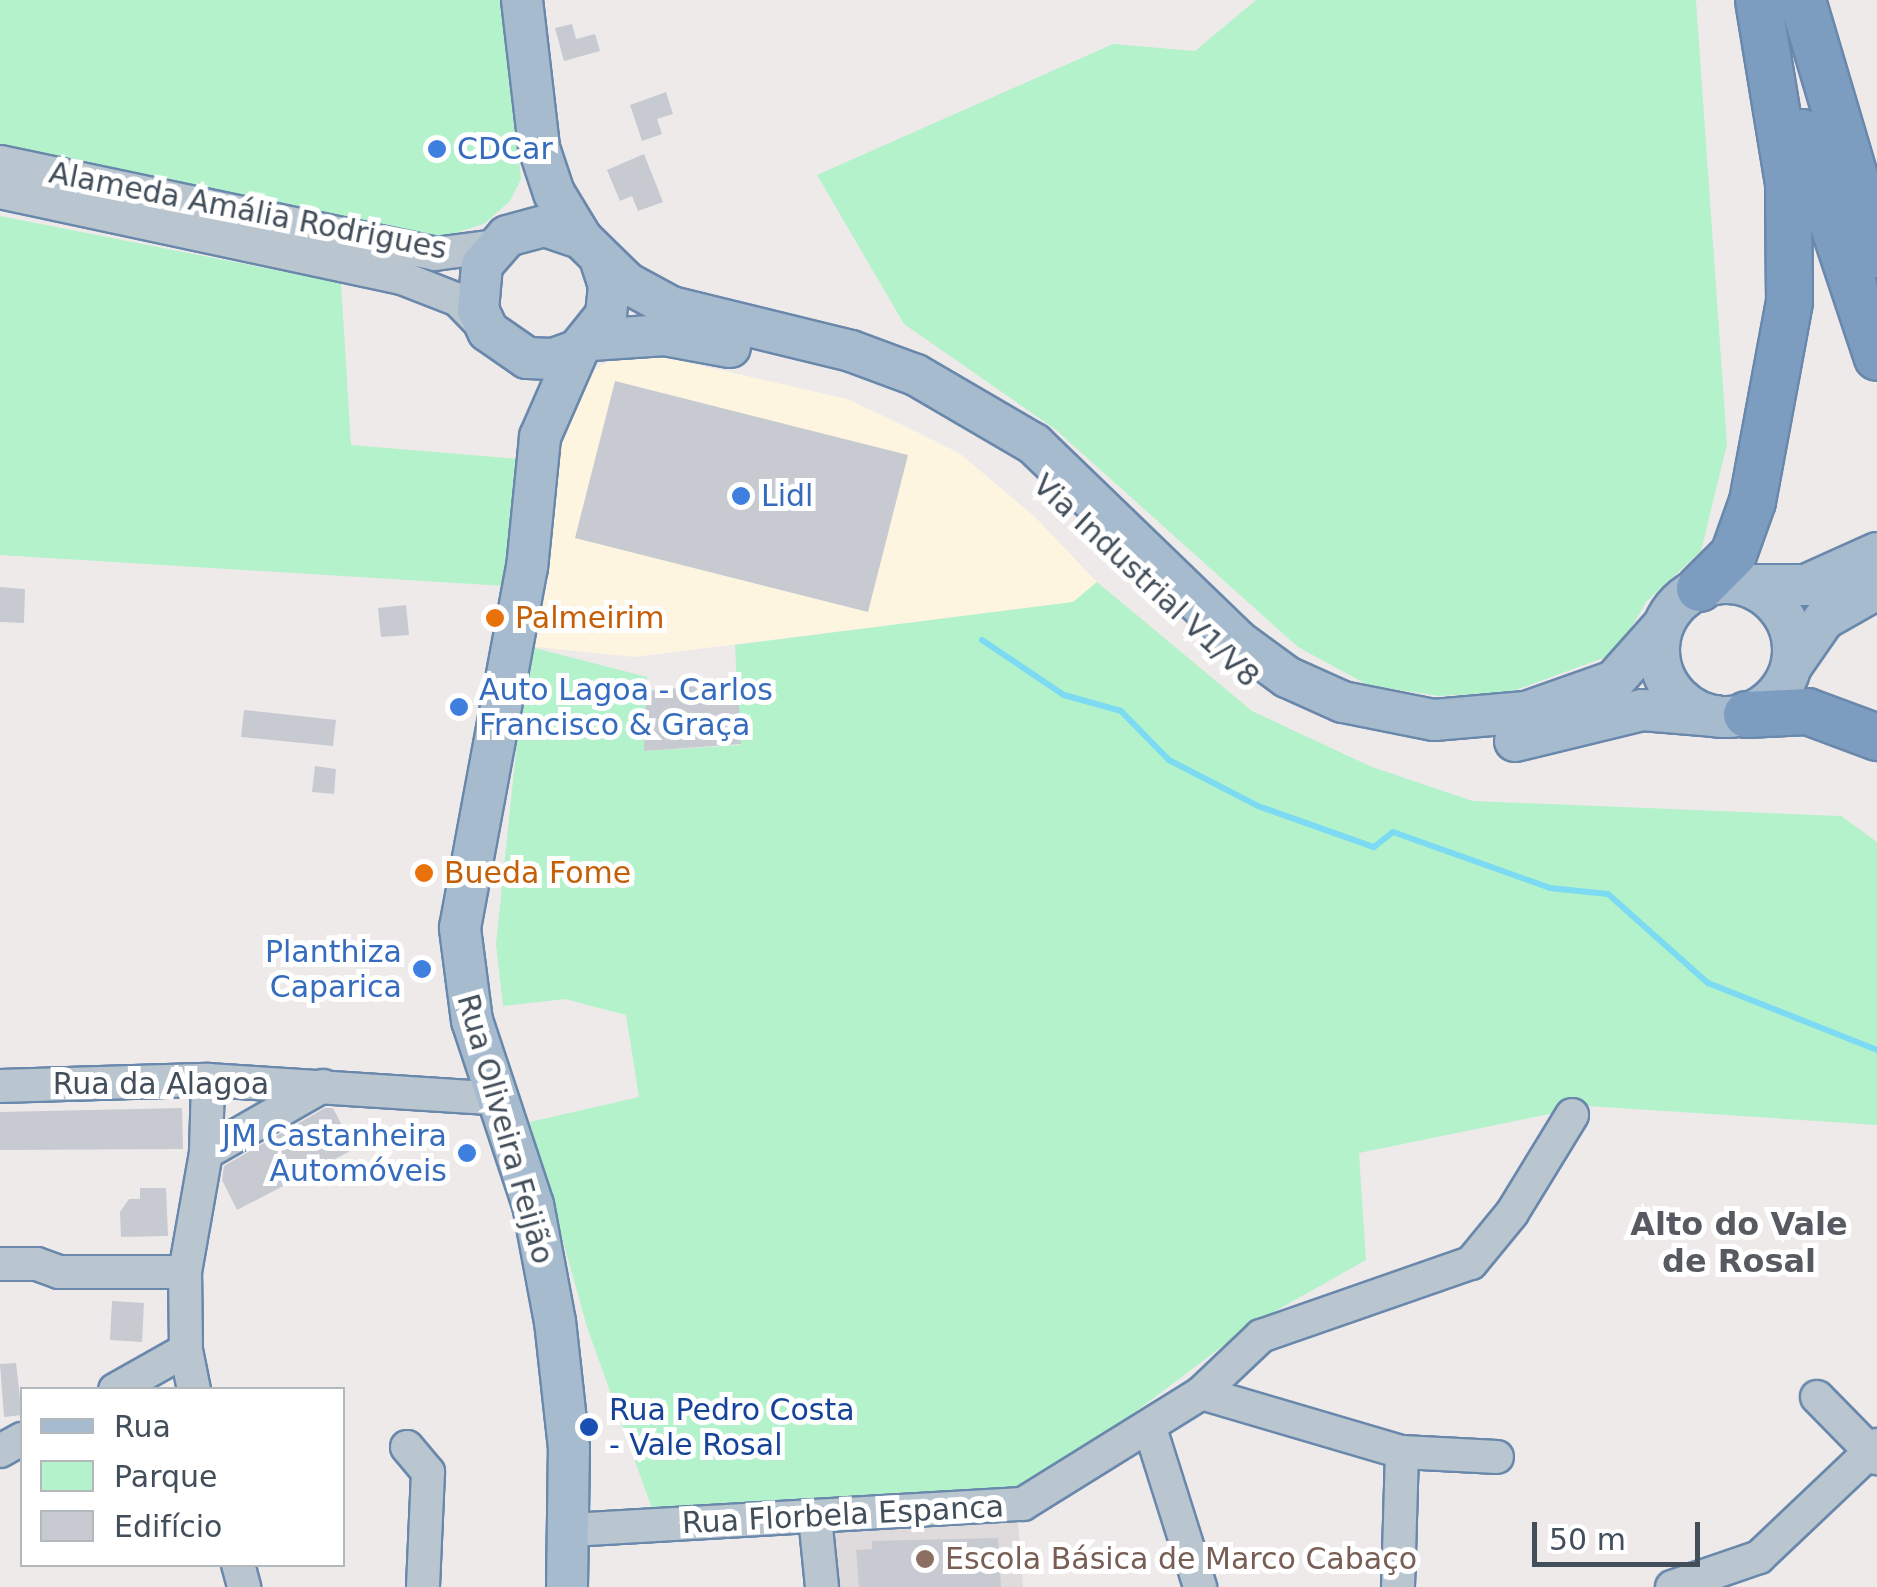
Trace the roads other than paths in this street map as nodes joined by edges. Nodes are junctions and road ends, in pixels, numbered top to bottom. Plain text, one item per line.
1 (522, 0) edge
2 (1761, 0) edge
3 (1802, 0) edge
4 (539, 148) junction
5 (0, 162) edge
6 (0, 192) edge
7 (502, 241) junction
8 (591, 248) junction
9 (1877, 254) edge
10 (496, 339) junction
11 (584, 345) junction
12 (1877, 357) edge
13 (540, 438) junction
14 (1876, 565) edge
15 (1746, 586) junction
16 (1699, 588) junction
17 (1662, 628) junction
18 (1792, 665) junction
19 (1730, 715) junction
20 (1877, 737) edge
21 (208, 1080) junction
22 (0, 1086) edge
23 (322, 1086) junction
24 (498, 1099) junction
25 (1572, 1115) dead end
26 (206, 1154) junction
27 (0, 1264) edge
28 (185, 1272) junction
29 (186, 1350) junction
30 (119, 1387) edge
31 (193, 1387) edge
32 (1201, 1393) junction
33 (1817, 1396) dead end
34 (1150, 1428) junction
35 (407, 1447) dead end
36 (1875, 1451) edge
37 (1402, 1452) junction
38 (1496, 1458) dead end
39 (815, 1517) junction
40 (569, 1530) junction
41 (423, 1587) edge
42 (567, 1587) edge
43 (822, 1587) edge
44 (1200, 1587) edge
45 (1398, 1587) edge
46 (1672, 1587) edge

1 - 4 main road
2 - 12 highway
2 - 16 highway
3 - 9 highway
4 - 7 main road
4 - 8 main road
5 - 7 street, Alameda Amália Rodrigues
6 - 10 street, Alameda Amália Rodrigues
7 - 8 main road
7 - 10 main road
8 - 11 main road
8 - 17 main road, Via Industrial V1/V8
10 - 11 main road
10 - 13 main road, Rua Oliveira Feijão
11 - 13 main road, Rua Oliveira Feijão
11 - 19 main road, Via Industrial V1/V8
13 - 24 main road, Rua Oliveira Feijão
14 - 15 main road
14 - 18 main road
15 - 16 main road
15 - 18 main road
16 - 17 main road
17 - 19 main road
18 - 19 main road
19 - 20 highway
21 - 22 street, Rua da Alagoa
21 - 23 street, Rua da Alagoa
21 - 26 street
23 - 24 street, Rua da Alagoa
23 - 26 street, Rua da Alagoa
24 - 40 main road, Rua Oliveira Feijão
25 - 32 street, Rua Florbela Espanca
26 - 28 street
27 - 28 street
28 - 29 street
29 - 30 street
29 - 31 street
32 - 34 street, Rua Florbela Espanca
32 - 37 street
33 - 36 street
34 - 39 street, Rua Florbela Espanca
34 - 44 street
35 - 41 street
36 - 46 street
37 - 38 street
37 - 45 street
39 - 40 street, Rua Florbela Espanca
39 - 43 street
40 - 42 main road, Rua Oliveira Feijão

